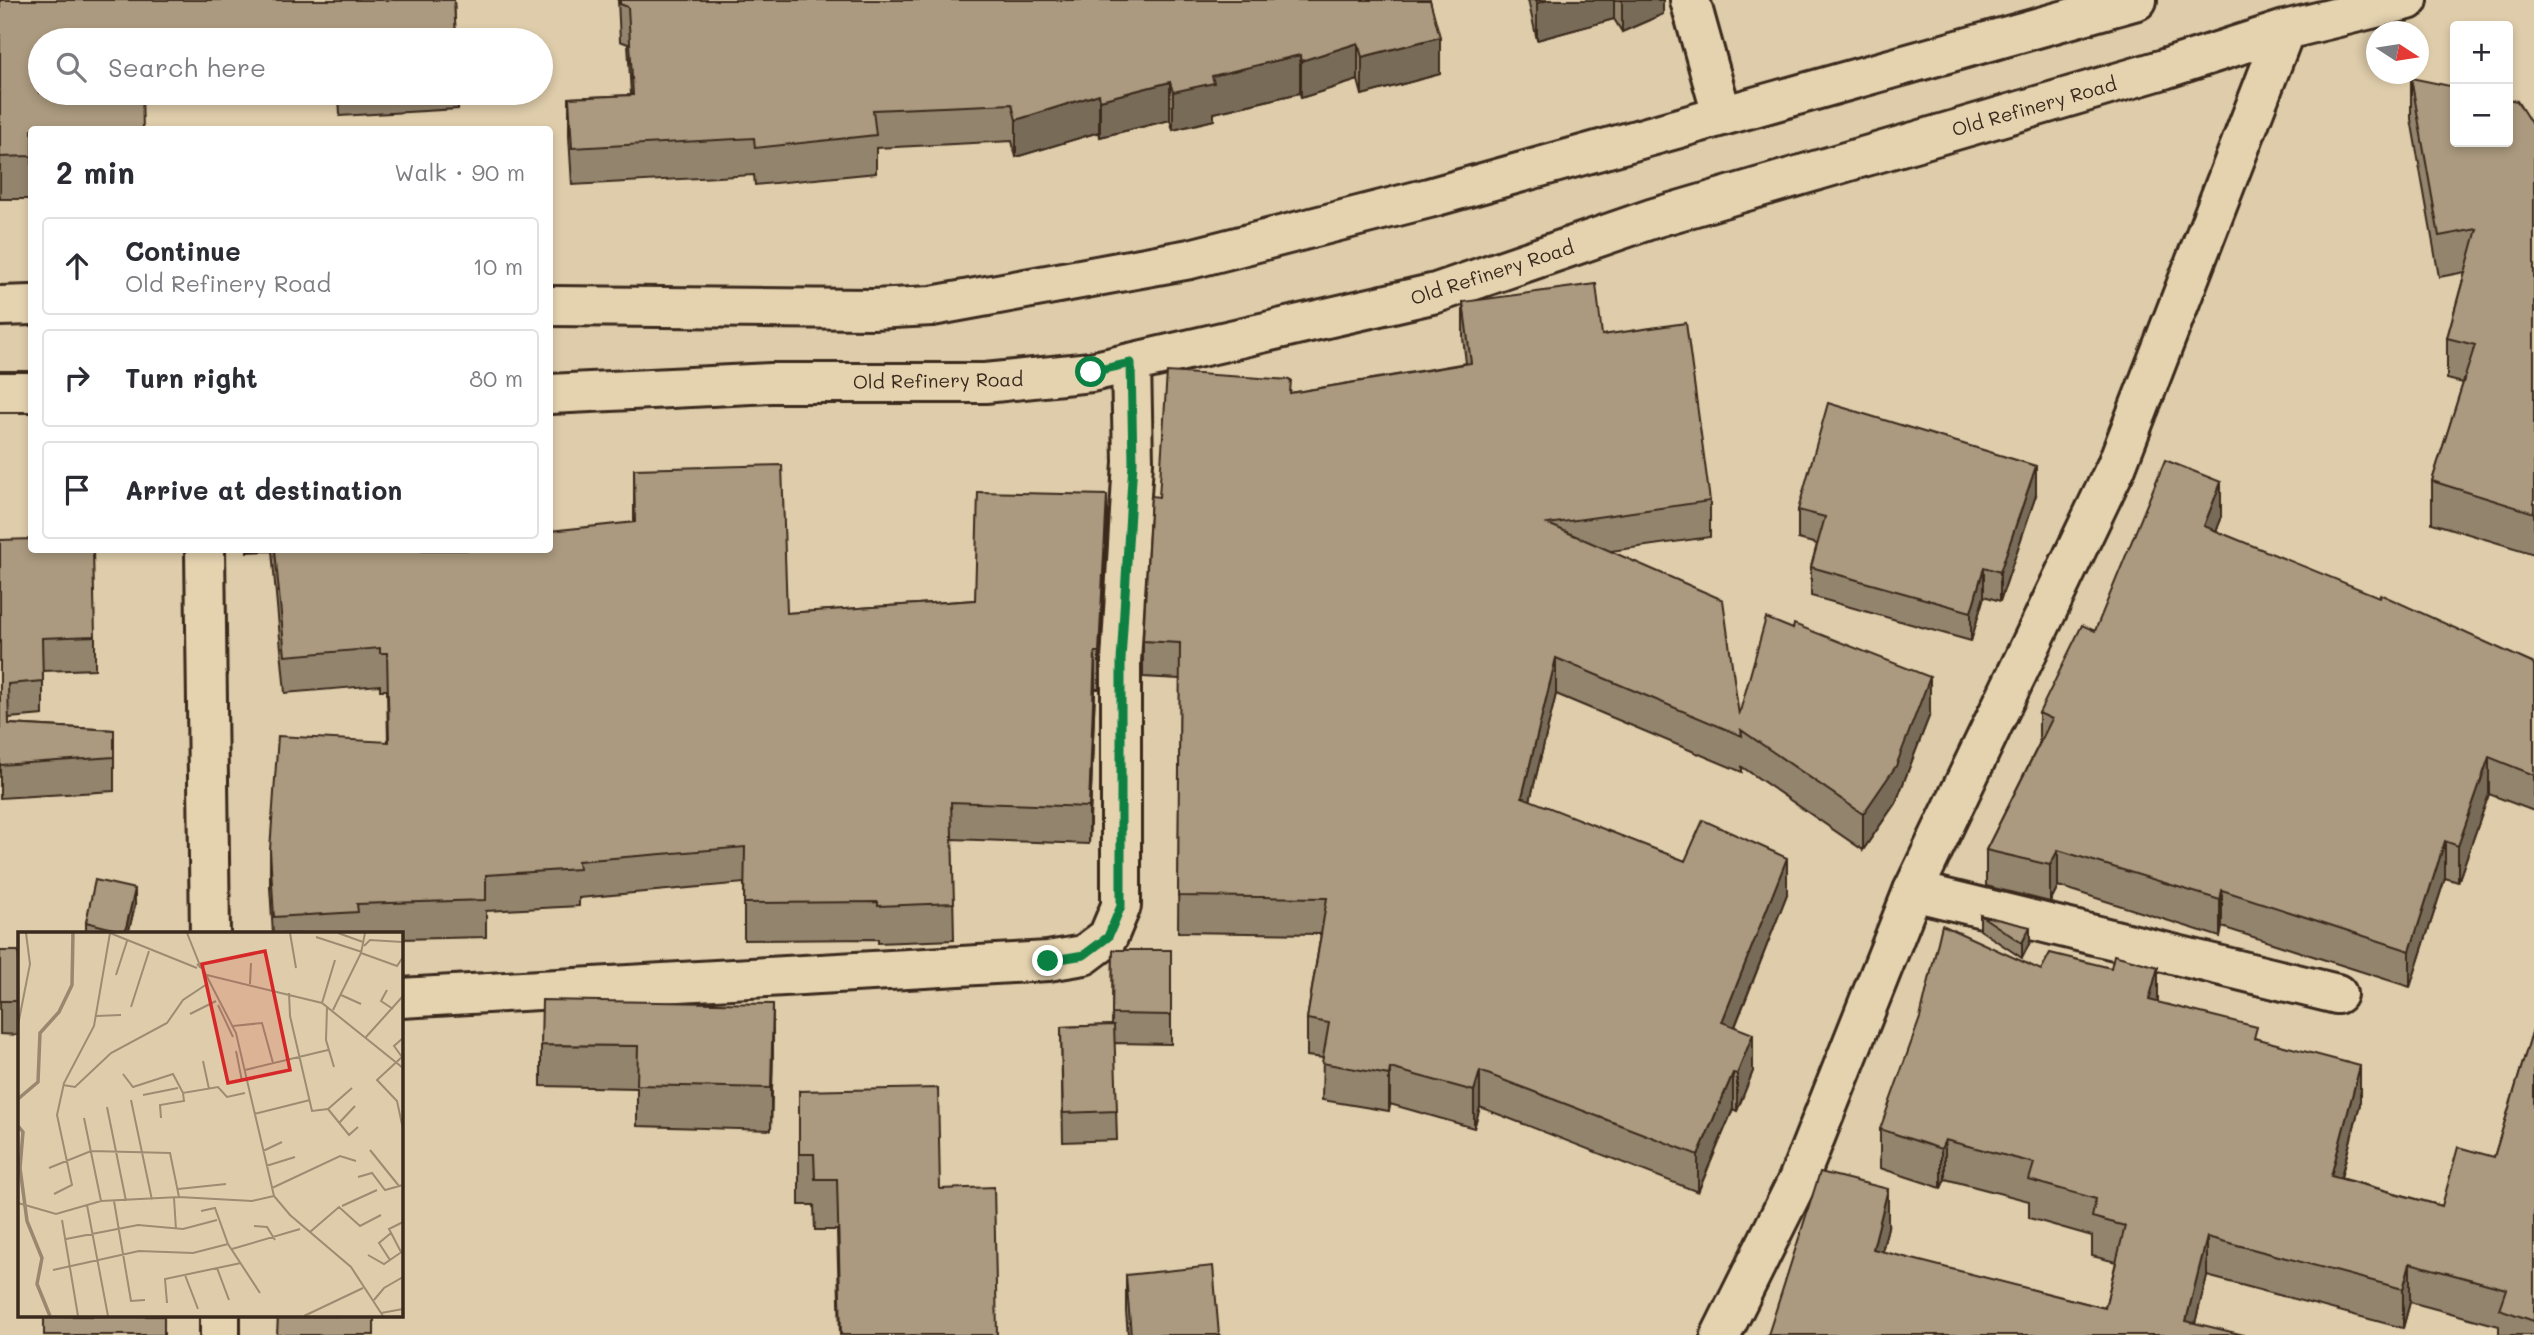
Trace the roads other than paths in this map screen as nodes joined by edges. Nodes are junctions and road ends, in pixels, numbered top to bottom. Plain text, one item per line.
1 (1690, 0) edge
2 (2408, 0) edge
3 (2116, 3) edge
4 (2285, 30) junction
5 (1722, 115) junction
6 (0, 306) edge
7 (28, 306) edge
8 (553, 306) edge
9 (1131, 363) junction
10 (0, 391) edge
11 (28, 392) edge
12 (553, 394) edge
13 (205, 553) edge
14 (1913, 891) junction
15 (209, 932) edge
16 (2337, 994) dead end
17 (402, 998) edge
18 (1721, 1335) edge

1 - 5 street
2 - 4 street, Old Refinery Road
3 - 5 street
4 - 9 street, Old Refinery Road
4 - 14 street
5 - 8 street
6 - 7 street
9 - 12 street, Old Refinery Road
9 - 17 street
10 - 11 street
13 - 15 street
14 - 16 street
14 - 18 street

